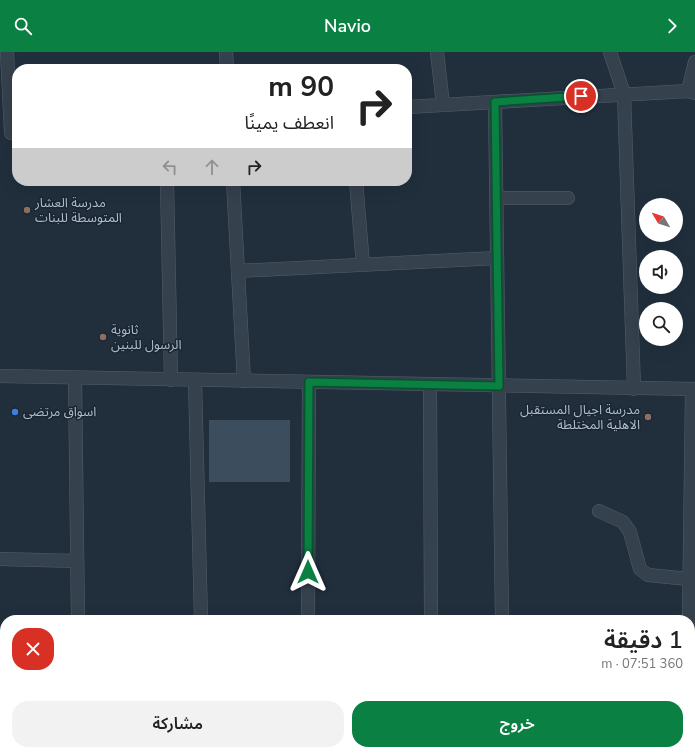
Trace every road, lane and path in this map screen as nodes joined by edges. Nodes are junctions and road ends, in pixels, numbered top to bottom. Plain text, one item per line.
1 (7, 52) edge
2 (226, 52) edge
3 (437, 52) edge
4 (610, 52) edge
5 (695, 62) edge
6 (227, 64) edge
7 (691, 92) edge
8 (624, 94) junction
9 (495, 102) junction
10 (443, 105) junction
11 (412, 107) edge
12 (9, 133) edge
13 (167, 186) edge
14 (233, 186) edge
15 (356, 186) edge
16 (496, 198) junction
17 (568, 198) dead end
18 (497, 258) junction
19 (363, 265) junction
20 (238, 270) junction
21 (0, 376) edge
22 (75, 378) junction
23 (171, 380) junction
24 (194, 380) junction
25 (244, 381) junction
26 (309, 382) junction
27 (430, 385) junction
28 (499, 386) junction
29 (634, 389) junction
30 (694, 389) edge
31 (693, 490) edge
32 (599, 511) dead end
33 (0, 559) edge
34 (77, 561) junction
35 (689, 579) junction
36 (691, 613) edge
37 (78, 615) edge
38 (201, 615) edge
39 (308, 615) edge
40 (431, 615) edge
41 (502, 615) edge

1 - 12 street
2 - 6 street
3 - 10 street
4 - 8 street
5 - 7 street
7 - 8 street
8 - 9 street
8 - 29 street
9 - 10 street
9 - 16 street
10 - 11 street
13 - 23 street
14 - 20 street
15 - 19 street
16 - 17 street
16 - 18 street
18 - 19 street
18 - 28 street
19 - 20 street
20 - 25 street
21 - 22 street
22 - 23 street
22 - 34 street
23 - 24 street
24 - 25 street
24 - 38 street
25 - 26 street
26 - 27 street
26 - 39 street
27 - 28 street
27 - 40 street
28 - 29 street
28 - 41 street
29 - 30 street
30 - 31 street
31 - 35 street
32 - 35 street
33 - 34 street
34 - 37 street
35 - 36 street

